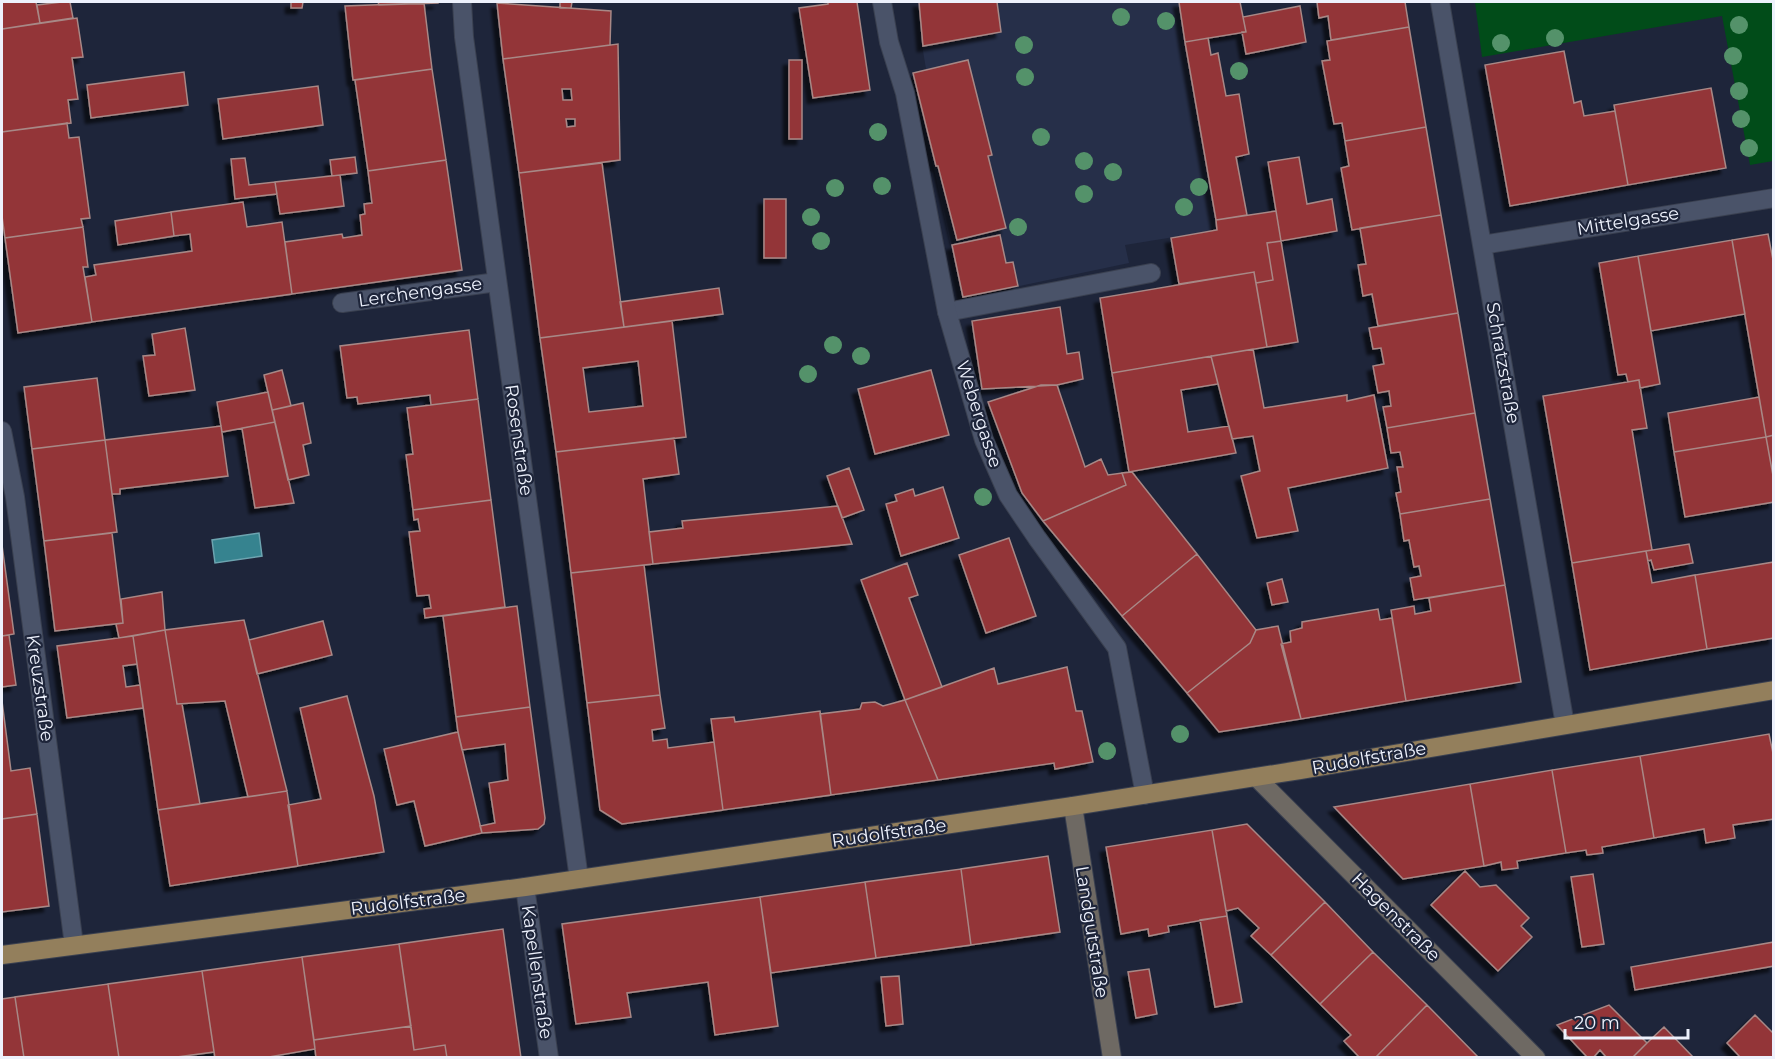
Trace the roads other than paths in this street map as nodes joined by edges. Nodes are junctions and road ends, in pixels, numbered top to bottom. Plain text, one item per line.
1 (462, 2) edge
2 (882, 2) edge
3 (1440, 2) edge
4 (1773, 198) edge
5 (1482, 245) junction
6 (1151, 273) dead end
7 (497, 282) junction
8 (342, 303) dead end
9 (947, 312) junction
10 (2, 431) edge
11 (5, 462) edge
12 (1773, 690) edge
13 (1565, 725) junction
14 (1256, 777) junction
15 (1145, 795) junction
16 (1073, 806) junction
17 (579, 879) junction
18 (525, 887) junction
19 (74, 945) junction
20 (2, 955) edge
21 (549, 1058) edge
22 (1112, 1058) edge
23 (1536, 1058) edge

1 - 7 street, Rosenstraße
2 - 9 street, Webergasse
3 - 5 street, Schratzstraße
4 - 5 street, Mittelgasse
5 - 13 street, Schratzstraße
6 - 9 street
7 - 8 street, Lerchengasse
7 - 17 street, Rosenstraße
9 - 15 street, Webergasse
10 - 11 street, Kreuzstraße
11 - 19 street, Kreuzstraße
12 - 13 main road, Rudolfstraße
13 - 14 main road, Rudolfstraße
14 - 15 main road, Rudolfstraße
14 - 23 main road, Hagenstraße
15 - 16 main road, Rudolfstraße
16 - 17 main road, Rudolfstraße
16 - 22 main road, Landgutstraße
17 - 18 main road, Rudolfstraße
18 - 19 main road, Rudolfstraße
18 - 21 street, Kapellenstraße
19 - 20 main road, Rudolfstraße

